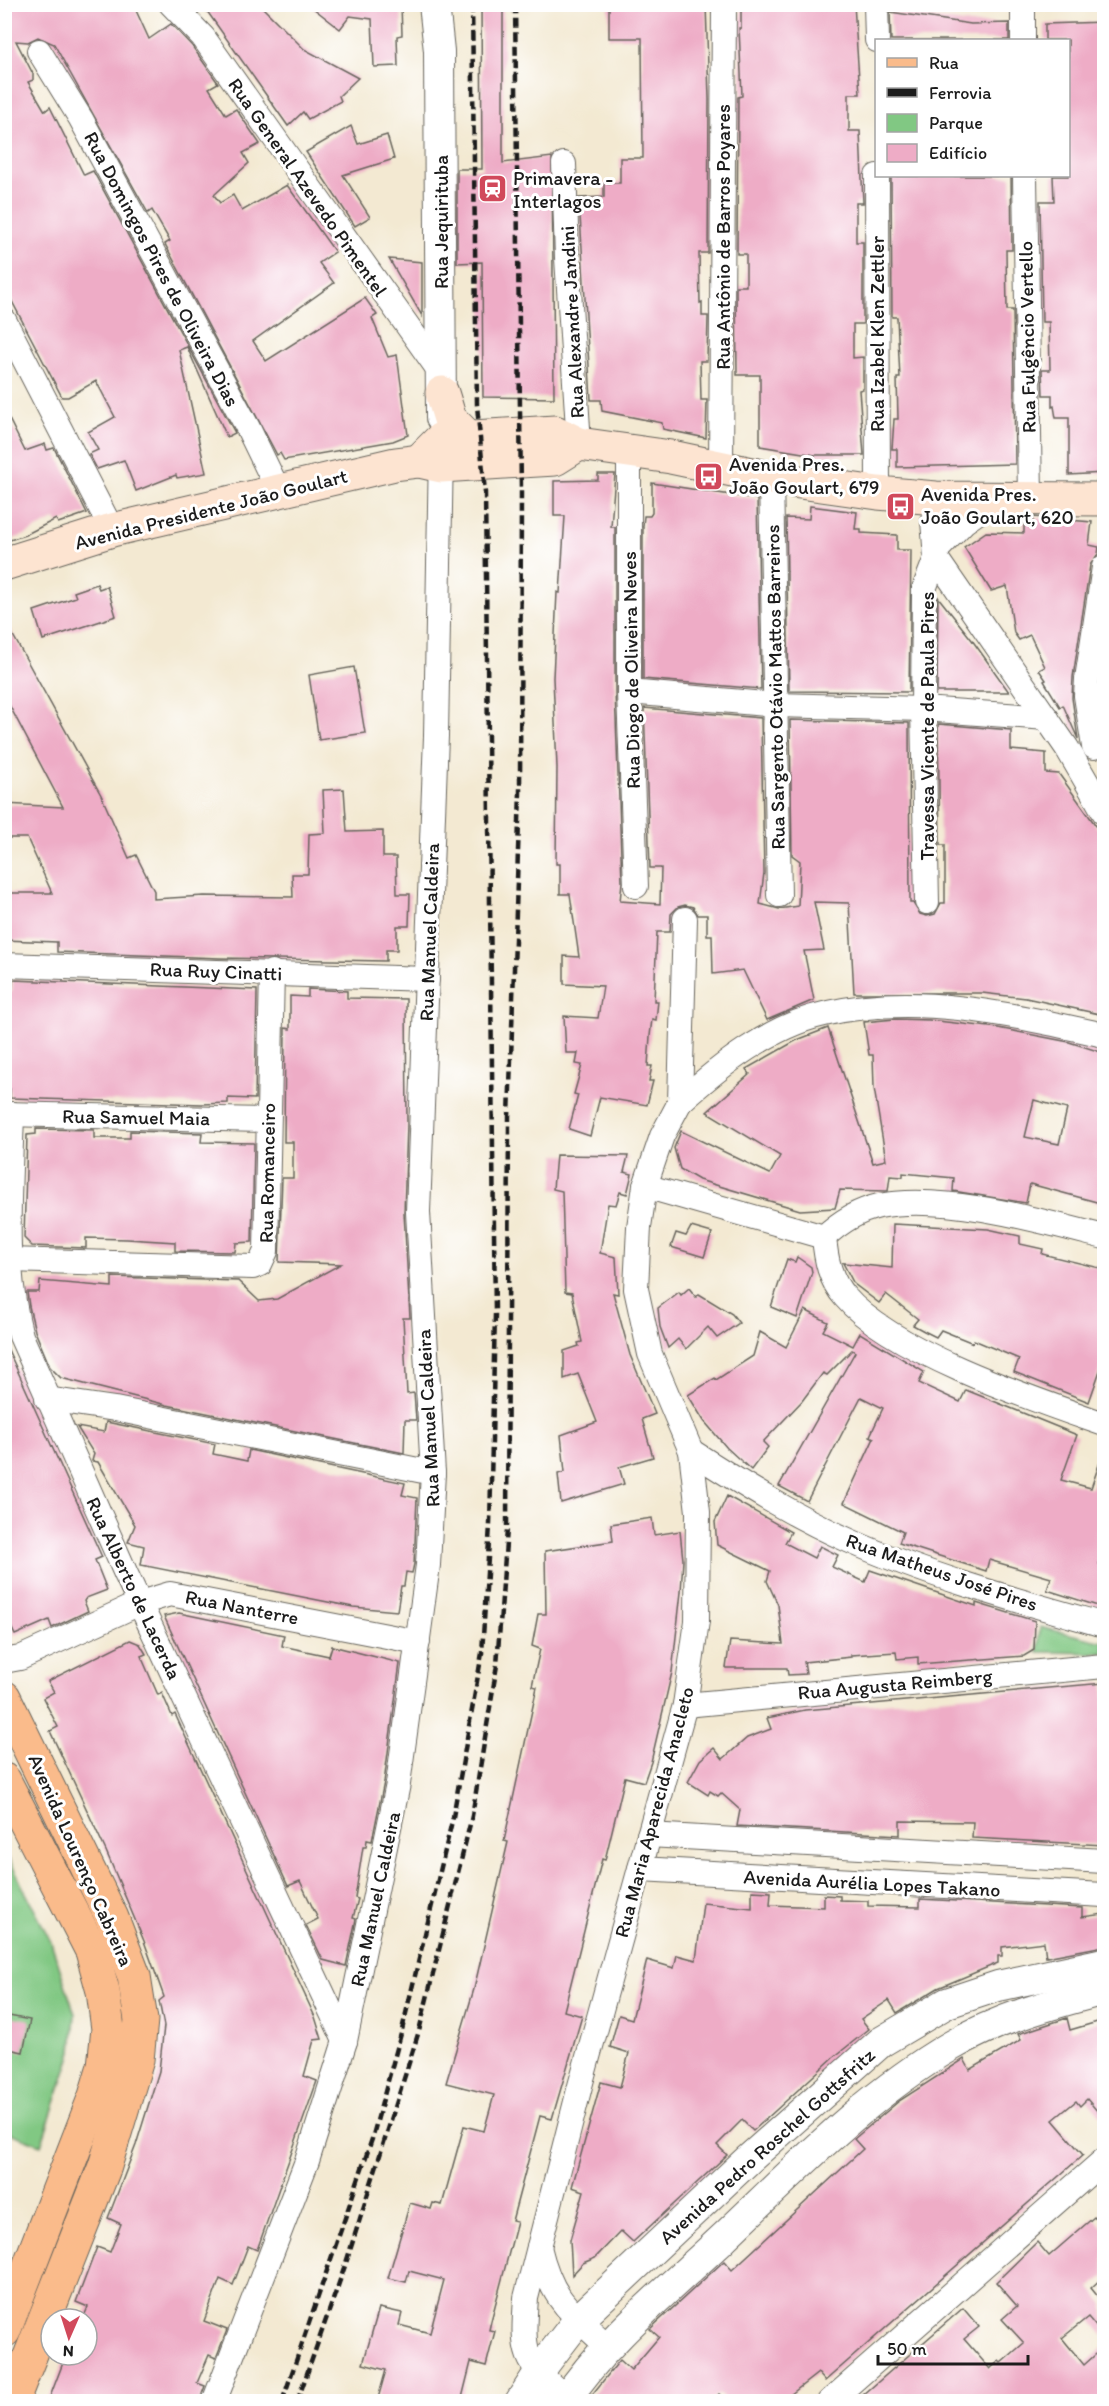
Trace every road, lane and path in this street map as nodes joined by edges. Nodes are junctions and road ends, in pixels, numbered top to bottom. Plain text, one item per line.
1 (171, 4) edge
2 (434, 4) edge
3 (724, 4) edge
4 (876, 4) edge
5 (1023, 4) edge
6 (877, 39) edge
7 (1023, 39) edge
8 (39, 51) dead end
9 (564, 164) dead end
10 (877, 177) edge
11 (1025, 177) edge
12 (4, 320) edge
13 (441, 383) junction
14 (579, 444) junction
15 (443, 451) junction
16 (629, 453) junction
17 (721, 469) junction
18 (771, 478) junction
19 (278, 490) junction
20 (878, 493) junction
21 (936, 498) junction
22 (998, 498) junction
23 (1030, 498) junction
24 (1104, 499) edge
25 (112, 530) junction
26 (936, 555) junction
27 (4, 564) edge
28 (1104, 567) edge
29 (629, 692) junction
30 (776, 705) junction
31 (923, 709) junction
32 (1047, 718) junction
33 (1094, 747) dead end
34 (1104, 812) edge
35 (636, 886) dead end
36 (779, 895) dead end
37 (927, 902) dead end
38 (686, 920) dead end
39 (4, 965) edge
40 (272, 972) junction
41 (427, 979) junction
42 (1104, 1035) edge
43 (680, 1102) junction
44 (8, 1114) edge
45 (268, 1120) junction
46 (645, 1186) junction
47 (824, 1237) junction
48 (1104, 1237) edge
49 (8, 1260) junction
50 (47, 1399) junction
51 (1104, 1424) edge
52 (691, 1451) junction
53 (434, 1473) junction
54 (140, 1603) junction
55 (1104, 1625) edge
56 (418, 1642) junction
57 (4, 1661) edge
58 (1104, 1666) edge
59 (4, 1697) edge
60 (686, 1705) junction
61 (4, 1780) edge
62 (649, 1835) junction
63 (1104, 1861) edge
64 (640, 1869) junction
65 (1104, 1895) edge
66 (1104, 1963) edge
67 (1104, 1990) edge
68 (345, 2041) junction
69 (1104, 2160) edge
70 (538, 2244) junction
71 (579, 2319) junction
72 (4, 2331) edge
73 (609, 2347) junction
74 (538, 2373) junction
75 (565, 2400) edge
76 (12, 2402) edge
77 (214, 2402) edge
78 (520, 2402) edge
79 (829, 2402) edge

1 - 13 street, Rua General Azevedo Pimentel
2 - 13 street, Rua Jequirituba
3 - 17 street, Rua Antônio de Barros Poyares
4 - 6 street
5 - 7 street
8 - 19 street, Rua Domingos Pires de Oliveira Dias
9 - 14 street, Rua Alexandre Jandini
10 - 20 street, Rua Izabel Klen Zettler
11 - 23 street, Rua Fulgêncio Vertello
12 - 25 street
13 - 15 main road
14 - 15 main road, Avenida Presidente João Goulart
14 - 16 main road, Avenida Presidente João Goulart
15 - 19 main road, Avenida Presidente João Goulart
15 - 41 street, Rua Manuel Caldeira
16 - 17 main road, Avenida Presidente João Goulart
16 - 29 street, Rua Diogo de Oliveira Neves
17 - 18 main road, Avenida Presidente João Goulart
18 - 20 main road, Avenida Presidente João Goulart
18 - 30 street, Rua Sargento Otávio Mattos Barreiros
19 - 25 main road, Avenida Presidente João Goulart
20 - 21 main road, Avenida Presidente João Goulart
21 - 22 main road, Avenida Presidente João Goulart
21 - 26 street, Travessa Vicente de Paula Pires
22 - 23 main road, Avenida Presidente João Goulart
22 - 26 street, Travessa Vicente de Paula Pires
23 - 24 main road, Avenida Presidente João Goulart
25 - 27 main road, Avenida Presidente João Goulart
26 - 31 street, Travessa Vicente de Paula Pires
26 - 32 street
28 - 33 street
29 - 30 street
29 - 35 street, Rua Diogo de Oliveira Neves
30 - 31 street
30 - 36 street, Rua Sargento Otávio Mattos Barreiros
31 - 32 street
31 - 37 street, Travessa Vicente de Paula Pires
32 - 34 street
38 - 43 street, Rua Maria Aparecida Anacleto
39 - 40 street, Rua Ruy Cinatti
40 - 41 street, Rua Ruy Cinatti
40 - 45 street, Rua Romanceiro
41 - 53 street, Rua Manuel Caldeira
42 - 43 street
43 - 46 street, Rua Maria Aparecida Anacleto
44 - 45 street, Rua Samuel Maia
44 - 49 street, Rua Alberto de Lacerda
45 - 49 street, Rua Romanceiro
46 - 47 street
46 - 52 street, Rua Maria Aparecida Anacleto
47 - 48 street
47 - 51 street
49 - 50 street, Rua Alberto de Lacerda
50 - 53 street
50 - 54 street, Rua Alberto de Lacerda
52 - 55 street, Rua Matheus José Pires
52 - 60 street, Rua Maria Aparecida Anacleto
53 - 56 street, Rua Manuel Caldeira
54 - 56 street, Rua Nanterre
54 - 57 street, Rua Nanterre
54 - 68 street, Rua Alberto de Lacerda
56 - 68 street, Rua Manuel Caldeira
58 - 60 street, Rua Augusta Reimberg
59 - 76 main road, Avenida Lourenço Cabreira
60 - 62 street, Rua Maria Aparecida Anacleto
61 - 72 main road, Avenida Lourenço Cabreira
62 - 63 street, Avenida Aurélia Lopes Takano
62 - 64 street, Rua Maria Aparecida Anacleto
64 - 65 street, Avenida Aurélia Lopes Takano
64 - 70 street, Rua Maria Aparecida Anacleto
66 - 71 street, Avenida Pedro Roschel Gottsfritz
67 - 73 street, Avenida Pedro Roschel Gottsfritz
68 - 77 street, Rua Manuel Caldeira
69 - 79 street
70 - 71 street
70 - 74 street, Rua Maria Aparecida Anacleto
71 - 73 street
71 - 74 street, Avenida Pedro Roschel Gottsfritz
73 - 75 street, Avenida Pedro Roschel Gottsfritz
74 - 75 street, Rua Maria Aparecida Anacleto
74 - 78 street, Avenida Pedro Roschel Gottsfritz

